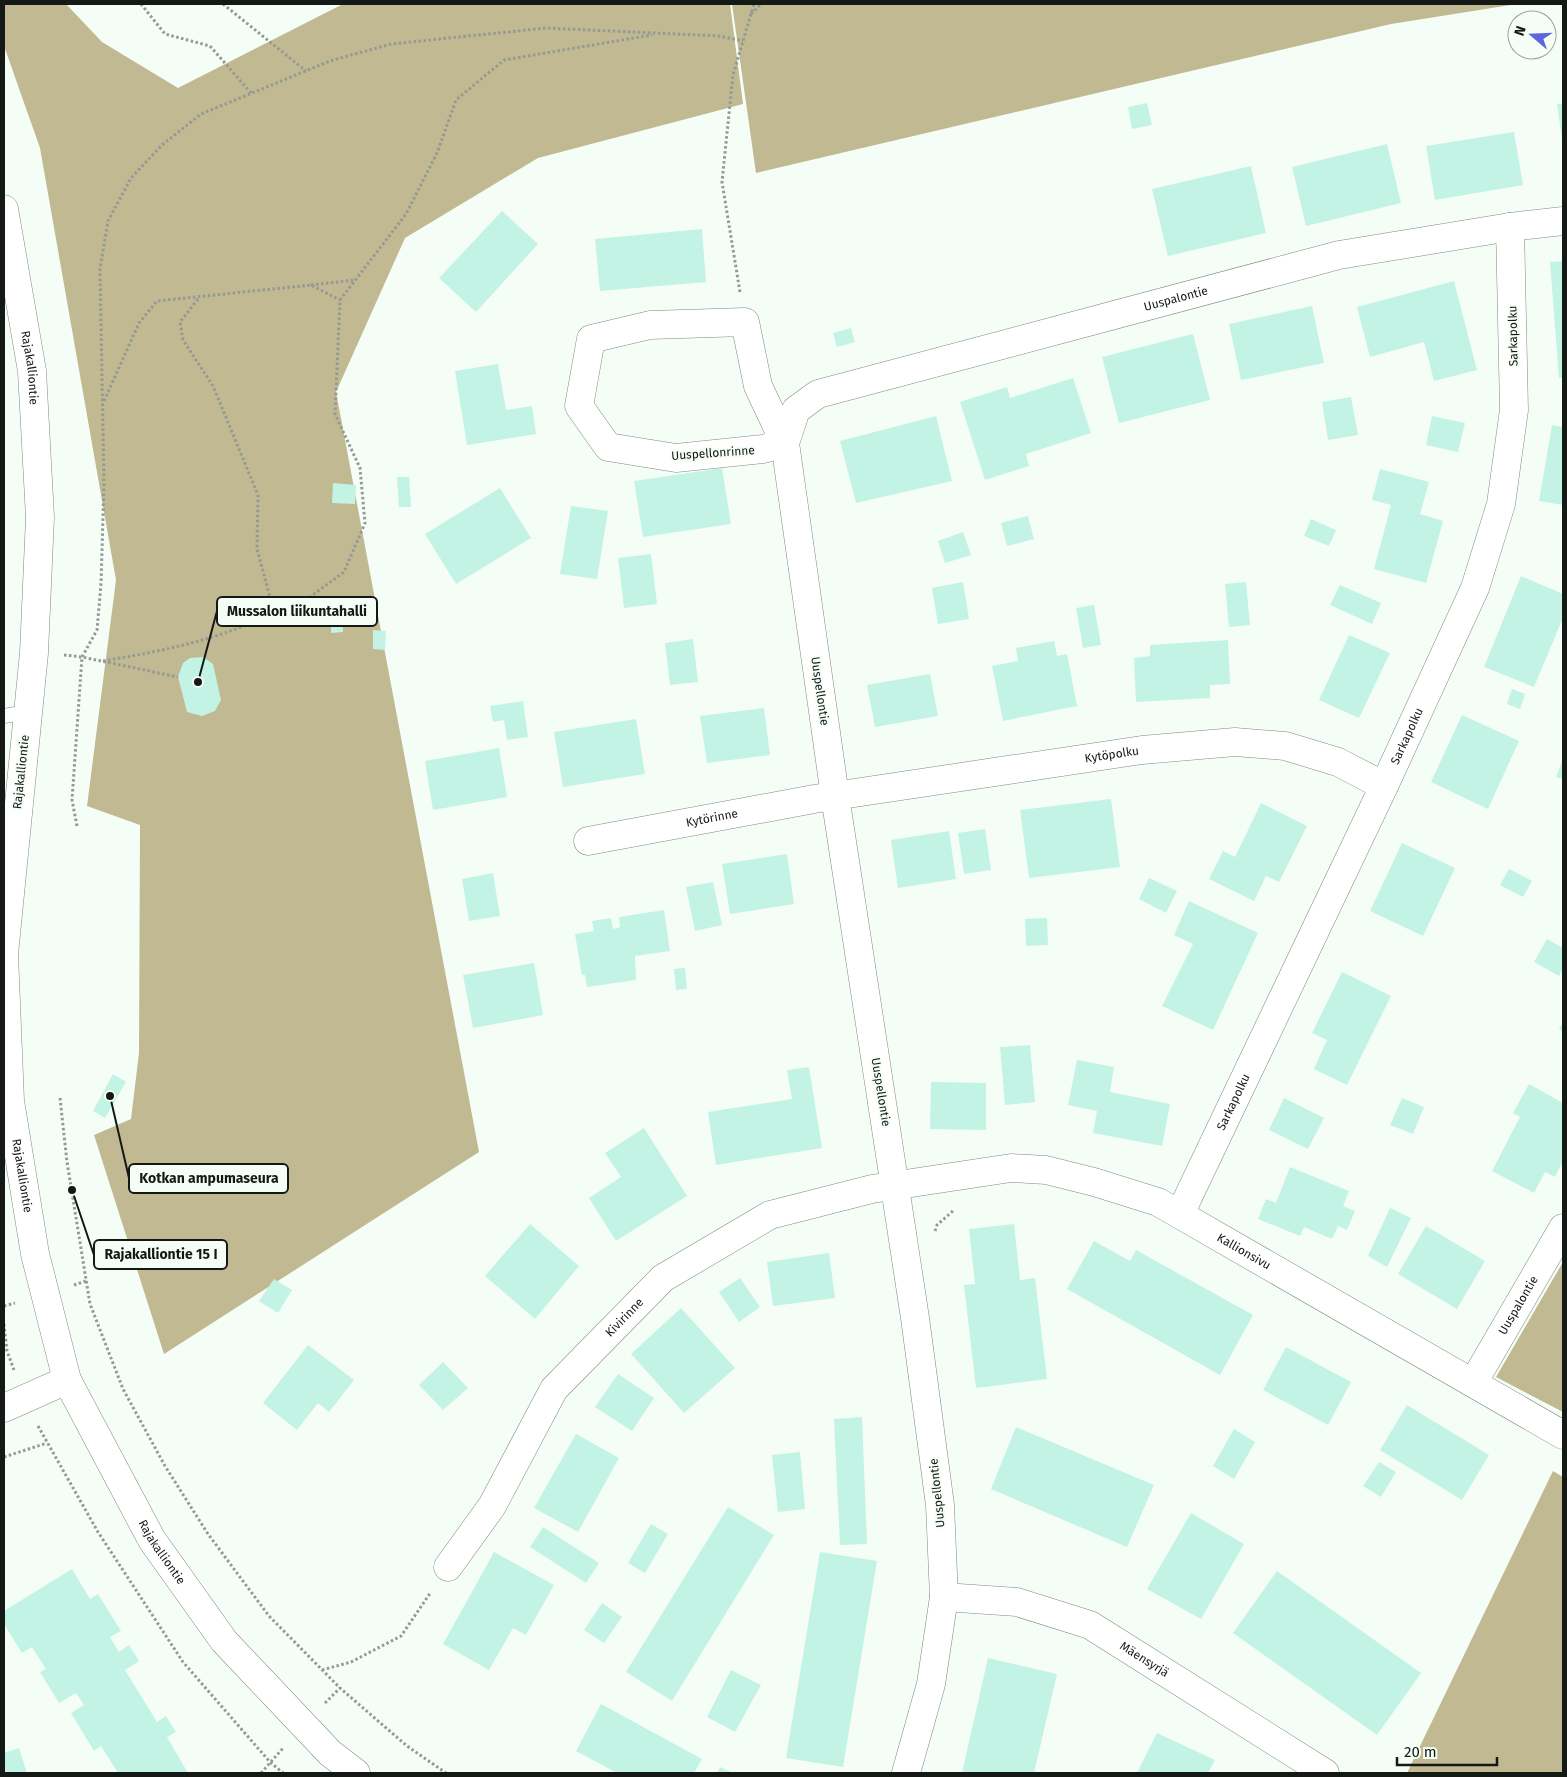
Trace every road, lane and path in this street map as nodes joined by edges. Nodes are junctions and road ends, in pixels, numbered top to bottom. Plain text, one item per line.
1 (140, 4) edge
2 (223, 4) edge
3 (754, 4) edge
4 (761, 4) edge
5 (750, 14) junction
6 (659, 34) junction
7 (742, 41) junction
8 (306, 71) junction
9 (251, 93) junction
10 (4, 209) edge
11 (1563, 221) edge
12 (1510, 227) junction
13 (355, 280) junction
14 (311, 285) junction
15 (198, 299) junction
16 (340, 300) junction
17 (745, 322) junction
18 (103, 404) junction
19 (796, 410) joint
20 (785, 443) junction
21 (274, 612) junction
22 (82, 657) junction
23 (103, 661) junction
24 (178, 677) dead end
25 (16, 714) edge
26 (1384, 786) junction
27 (835, 796) junction
28 (76, 826) dead end
29 (588, 841) dead end
30 (60, 1098) dead end
31 (895, 1186) junction
32 (962, 1205) dead end
33 (1180, 1214) junction
34 (1563, 1228) edge
35 (903, 1240) junction
36 (68, 1380) junction
37 (1473, 1383) junction
38 (4, 1408) edge
39 (1563, 1435) edge
40 (46, 1443) dead end
41 (4, 1457) edge
42 (448, 1567) joint
43 (944, 1597) junction
44 (322, 1670) junction
45 (270, 1762) dead end
46 (261, 1773) edge
47 (356, 1773) edge
48 (446, 1773) edge
49 (906, 1773) edge
50 (1325, 1773) edge

1 - 9 path
2 - 8 path
3 - 5 path
4 - 5 path
5 - 7 path
6 - 7 path
6 - 8 path
6 - 13 path
7 - 17 path
8 - 9 path
9 - 18 path
10 - 25 street, Rajakalliontie
11 - 12 street, Uuspalontie
12 - 19 street, Uuspalontie
12 - 26 street, Sarkapolku
13 - 14 path
13 - 16 path
14 - 15 path
14 - 16 path
15 - 18 path
15 - 21 path
16 - 21 path
17 - 20 street
17 - 20 street, Uuspellonrinne
18 - 22 path
19 - 20 street, Uuspellontie
20 - 27 street, Uuspellontie
21 - 23 path
22 - 23 path
22 - 28 path
23 - 24 path
25 - 36 street, Rajakalliontie
26 - 27 street, Kytöpolku
26 - 33 street, Sarkapolku
27 - 29 street, Kytörinne
27 - 31 street, Uuspellontie
30 - 44 path
31 - 33 street, Kallionsivu
31 - 35 street, Uuspellontie
31 - 42 street, Kivirinne
32 - 35 path
33 - 37 street, Kallionsivu
34 - 37 street, Uuspalontie
35 - 43 street, Uuspellontie
36 - 38 street
36 - 47 street, Rajakalliontie
37 - 39 street, Kallionsivu
40 - 41 path
42 - 44 path
43 - 49 street, Uuspellontie
43 - 50 street, Mäensyrjä
44 - 48 path
45 - 46 path

